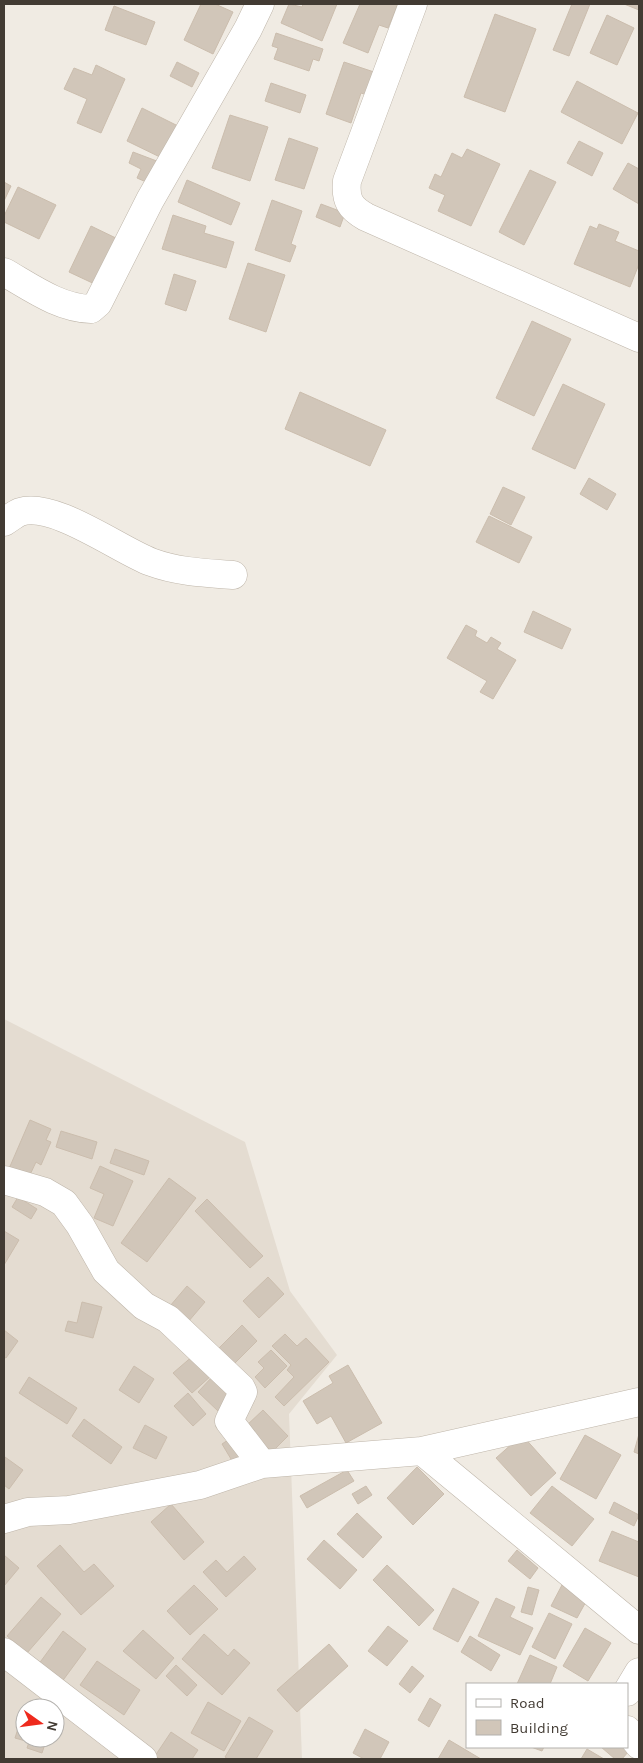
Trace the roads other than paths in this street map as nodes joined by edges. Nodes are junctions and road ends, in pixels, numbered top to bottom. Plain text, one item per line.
1 (260, 4) edge
2 (413, 4) edge
3 (4, 272) edge
4 (639, 338) edge
5 (4, 522) edge
6 (234, 575) dead end
7 (4, 1180) edge
8 (639, 1402) edge
9 (422, 1450) junction
10 (262, 1464) junction
11 (4, 1519) edge
12 (639, 1630) edge
13 (4, 1652) edge
14 (639, 1672) edge
15 (628, 1690) edge
16 (628, 1731) edge
17 (639, 1745) edge
18 (143, 1759) edge

1 - 3 street
2 - 4 street
5 - 6 street
7 - 10 street
8 - 9 street
9 - 10 street
9 - 12 street
10 - 11 street
13 - 18 street
14 - 15 street
16 - 17 street

